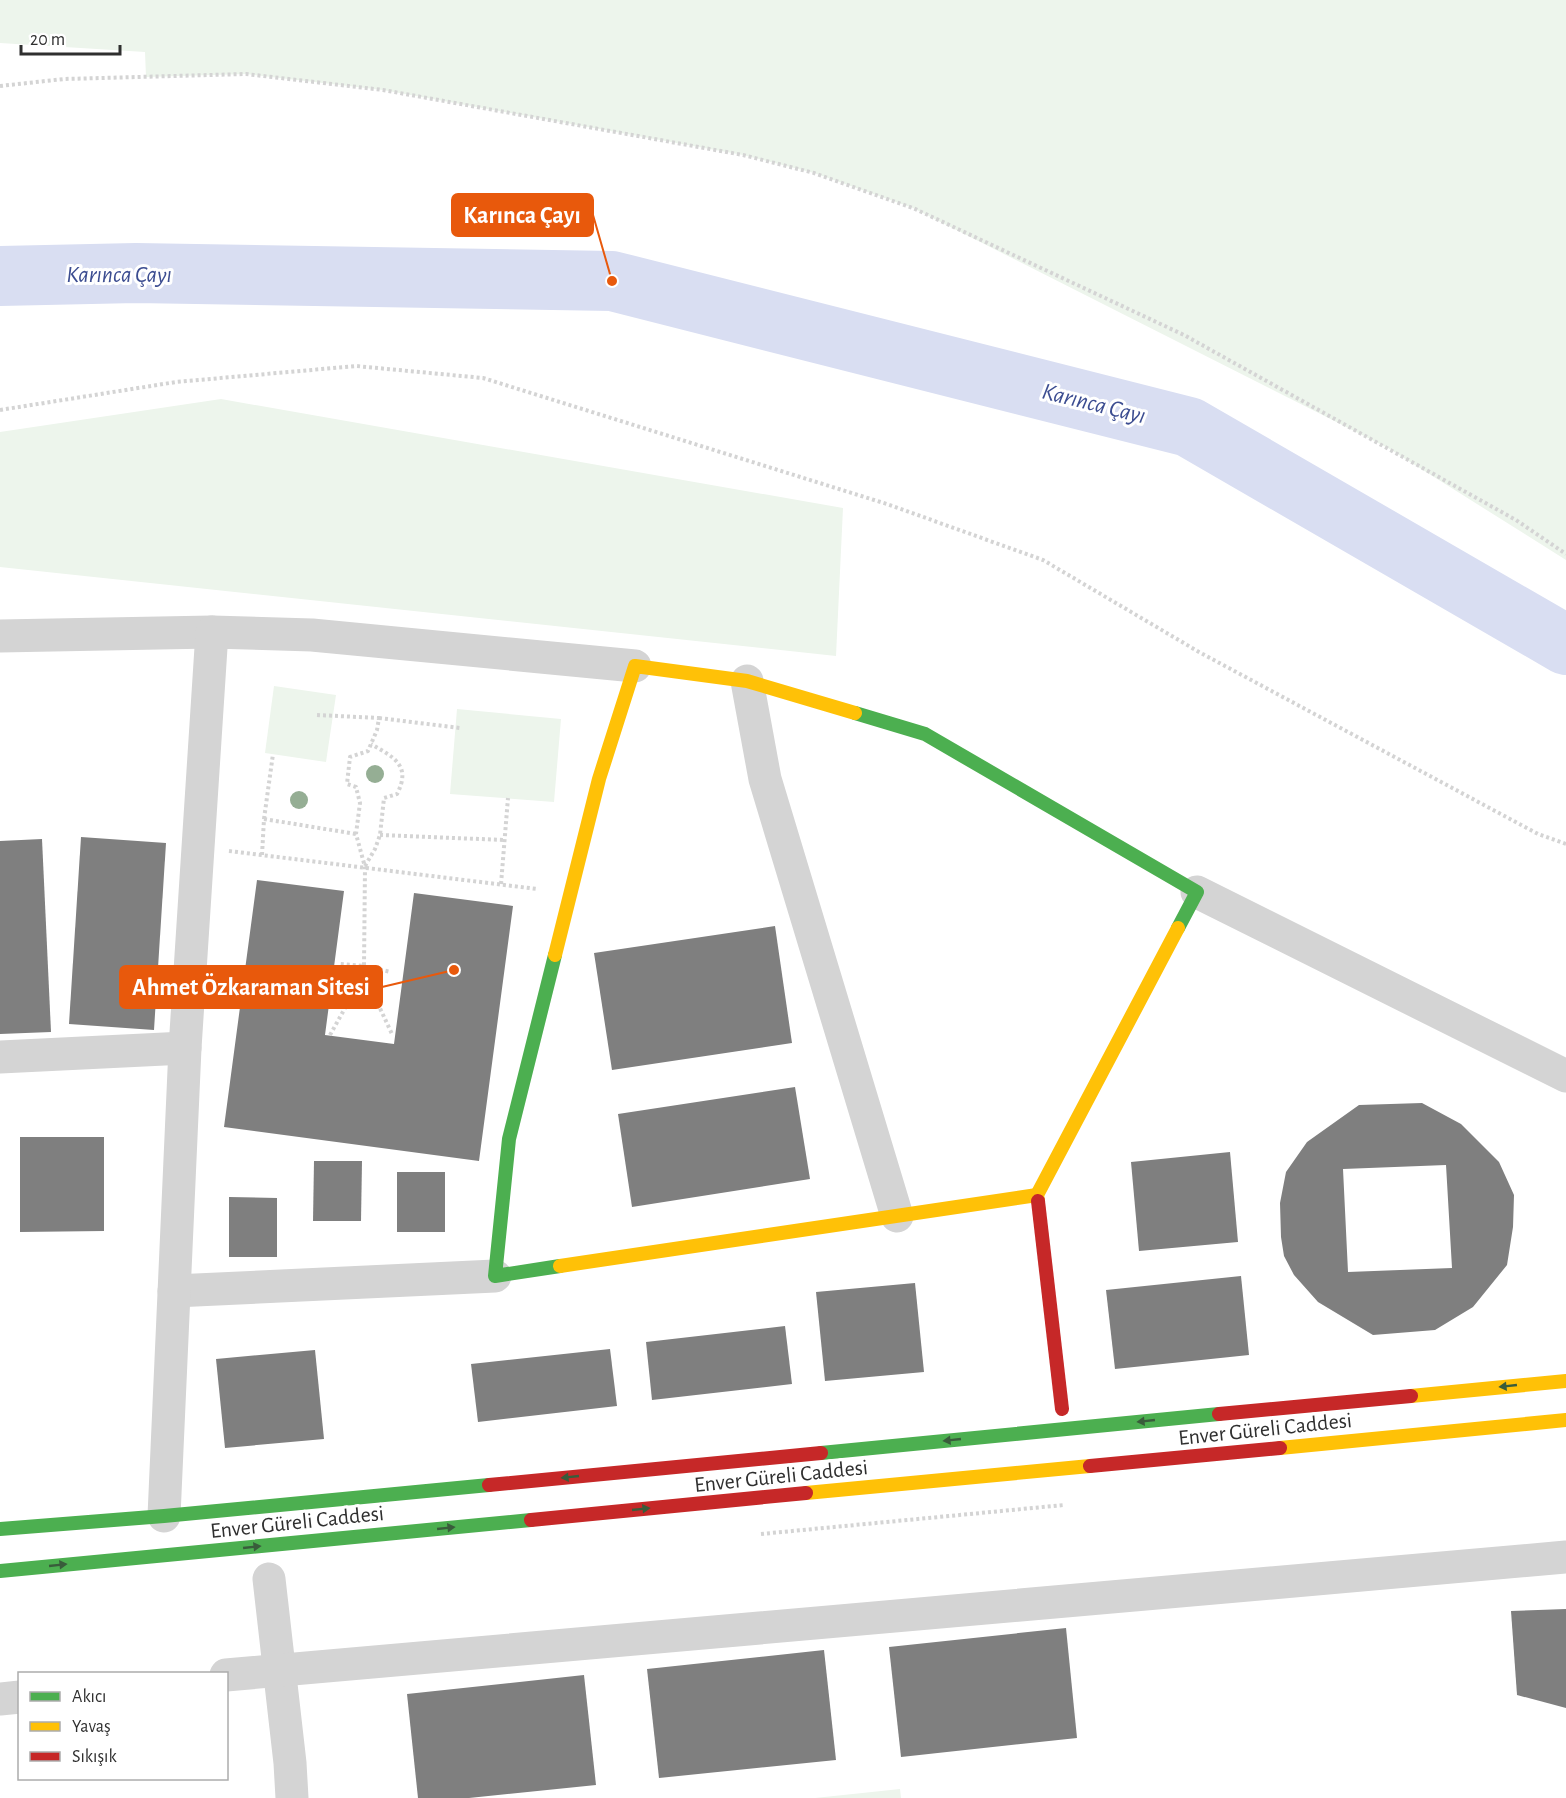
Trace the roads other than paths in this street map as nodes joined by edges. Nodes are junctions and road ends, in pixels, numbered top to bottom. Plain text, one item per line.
1 (212, 632) junction
2 (0, 636) edge
3 (635, 666) junction
4 (747, 681) junction
5 (1197, 892) junction
6 (185, 1048) junction
7 (0, 1057) edge
8 (1566, 1076) edge
9 (1037, 1195) junction
10 (897, 1216) junction
11 (495, 1276) junction
12 (174, 1292) junction
13 (1566, 1381) edge
14 (1062, 1409) dead end
15 (1566, 1420) edge
16 (164, 1516) junction
17 (0, 1529) edge
18 (1566, 1557) edge
19 (0, 1571) edge
20 (269, 1579) dead end
21 (279, 1669) junction
22 (228, 1675) edge
23 (18, 1696) edge
24 (0, 1699) edge
25 (292, 1798) edge

1 - 2 street
1 - 3 street
1 - 6 street
3 - 4 main road
3 - 11 main road
4 - 5 main road
4 - 10 street
5 - 8 street
5 - 9 main road
6 - 7 street
6 - 12 street
9 - 10 main road
9 - 14 main road
10 - 11 main road
11 - 12 street
12 - 16 street
13 -> 16 main road, Enver Güreli Caddesi
19 -> 15 main road, Enver Güreli Caddesi
16 - 17 main road, Enver Güreli Caddesi
18 - 21 street
20 - 21 street
21 - 22 street
21 - 25 street
23 - 24 street

